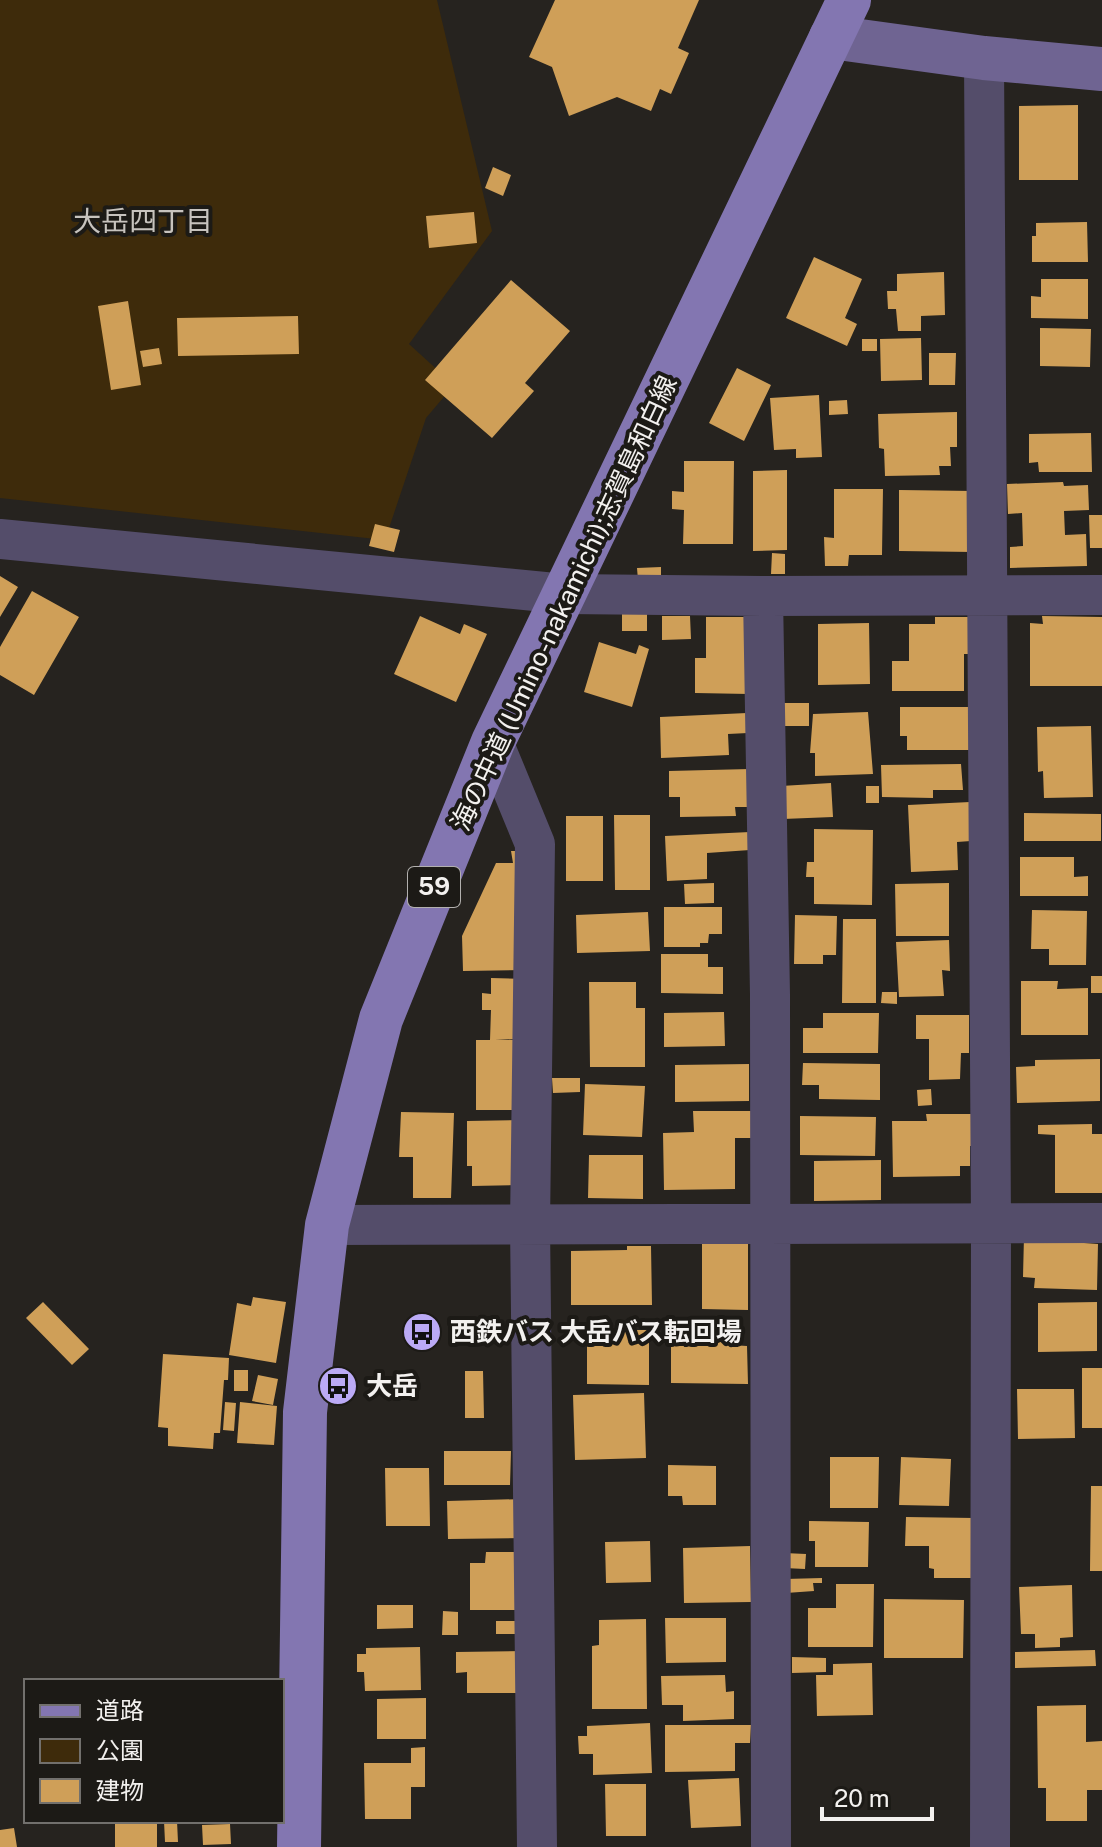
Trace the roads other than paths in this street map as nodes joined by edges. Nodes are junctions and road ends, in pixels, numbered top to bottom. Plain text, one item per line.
1 (840, 19) edge
2 (984, 58) junction
3 (1102, 69) edge
4 (0, 539) edge
5 (565, 594) junction
6 (986, 595) junction
7 (1102, 595) edge
8 (763, 596) junction
9 (493, 742) junction
10 (770, 1223) junction
11 (1102, 1223) edge
12 (530, 1224) junction
13 (991, 1224) junction
14 (327, 1225) junction
15 (299, 1847) edge
16 (537, 1847) edge
17 (771, 1847) edge
18 (990, 1847) edge

1 - 2 street
1 - 5 main road, 海の中道 (Umino-nakamichi);志賀島和白線 / 59
2 - 3 street
2 - 6 street
4 - 5 street
5 - 8 street
5 - 9 main road, 海の中道 (Umino-nakamichi);志賀島和白線 / 59
6 - 7 street
6 - 8 street
6 - 13 street
8 - 10 street
9 - 12 street
9 - 14 main road, 海の中道 (Umino-nakamichi);志賀島和白線 / 59
10 - 12 street
10 - 13 street
10 - 17 street
11 - 13 street
12 - 14 street
12 - 16 street
13 - 18 street
14 - 15 main road, 海の中道 (Umino-nakamichi);志賀島和白線 / 59

